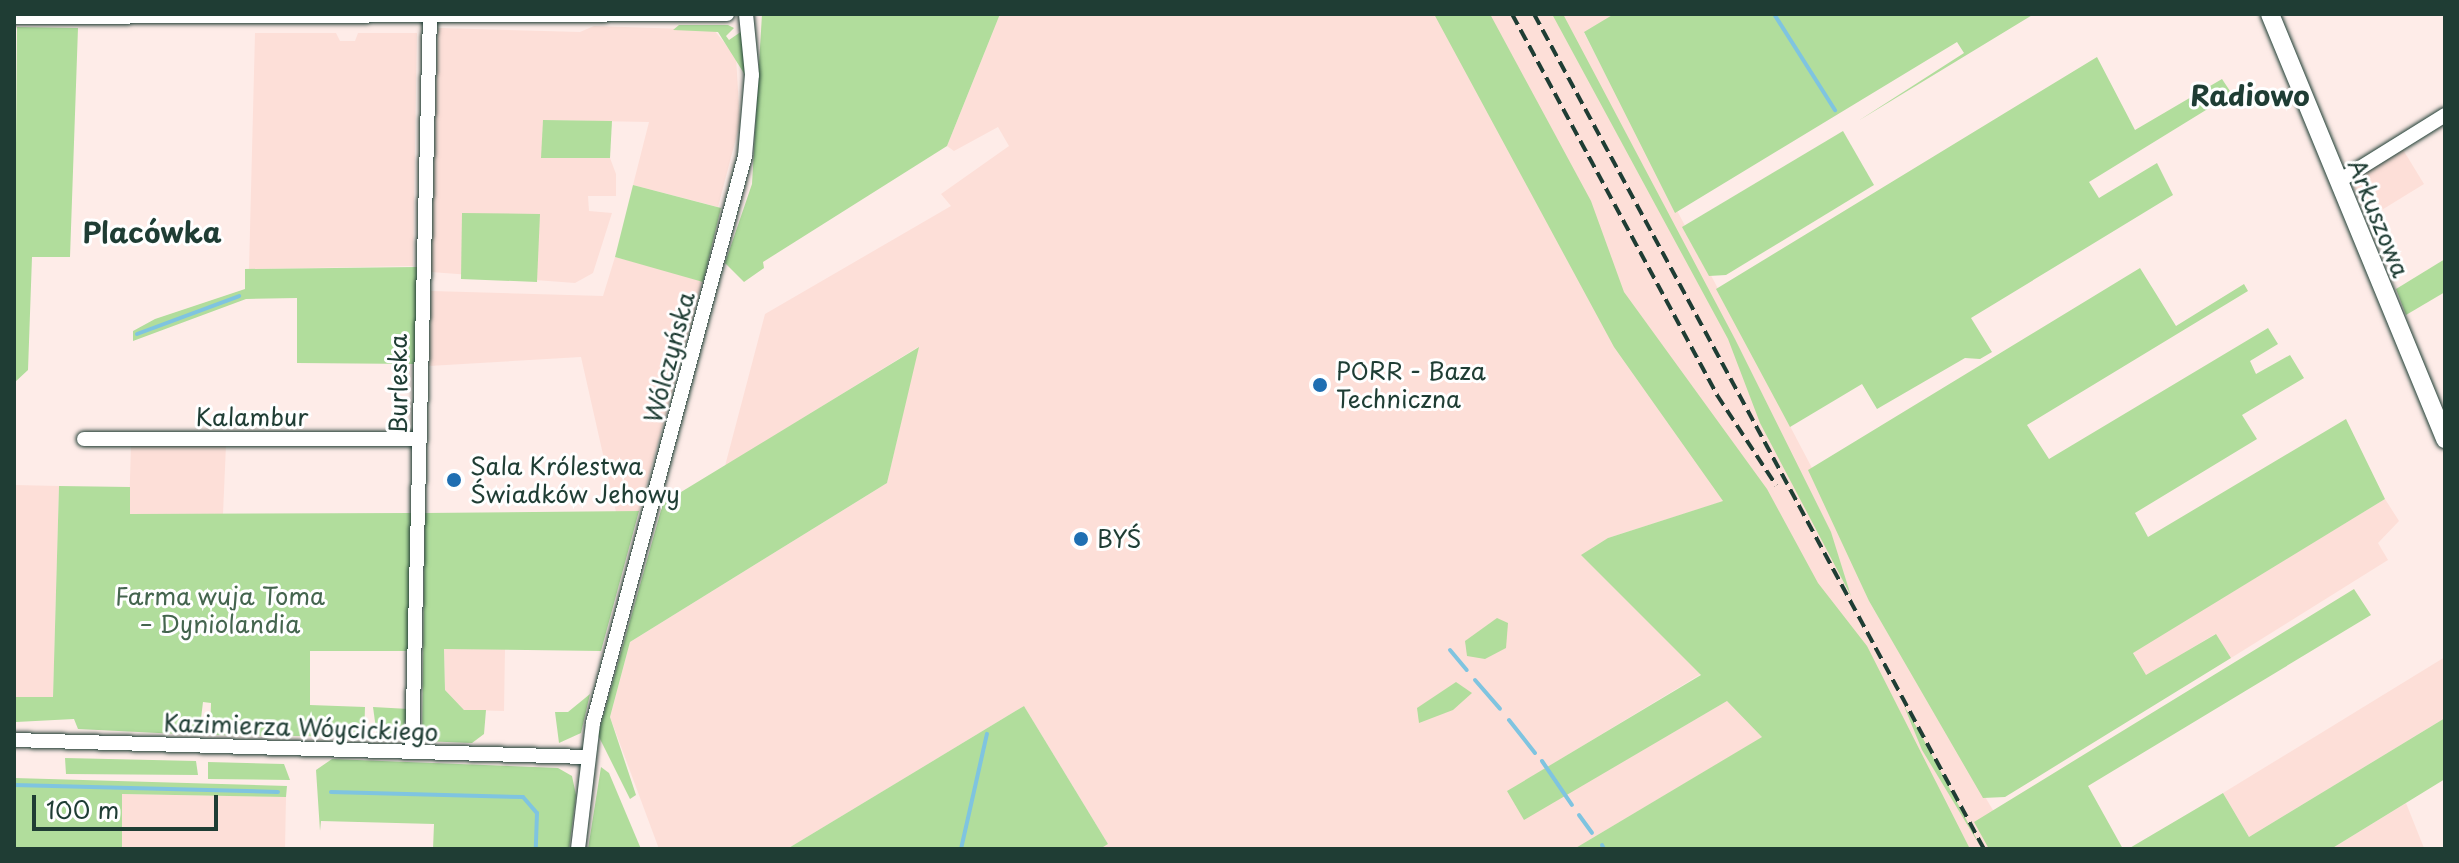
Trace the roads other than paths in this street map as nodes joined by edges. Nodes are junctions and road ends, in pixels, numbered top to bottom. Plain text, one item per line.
1 (727, 14) edge
2 (746, 14) edge
3 (2270, 14) edge
4 (430, 16) junction
5 (14, 17) edge
6 (2445, 115) edge
7 (2339, 181) junction
8 (84, 439) dead end
9 (420, 439) junction
10 (2445, 439) edge
11 (14, 740) edge
12 (412, 751) junction
13 (587, 757) junction
14 (578, 849) edge

1 - 4 street
2 - 13 street, Wólczyńska
3 - 7 main road, Arkuszowa
4 - 5 street
4 - 9 street, Burleska
6 - 7 street
7 - 10 main road, Arkuszowa
8 - 9 street, Kalambur
9 - 12 street, Burleska
11 - 12 street, Kazimierza Wóycickiego
12 - 13 street, Kazimierza Wóycickiego
13 - 14 street, Wólczyńska

